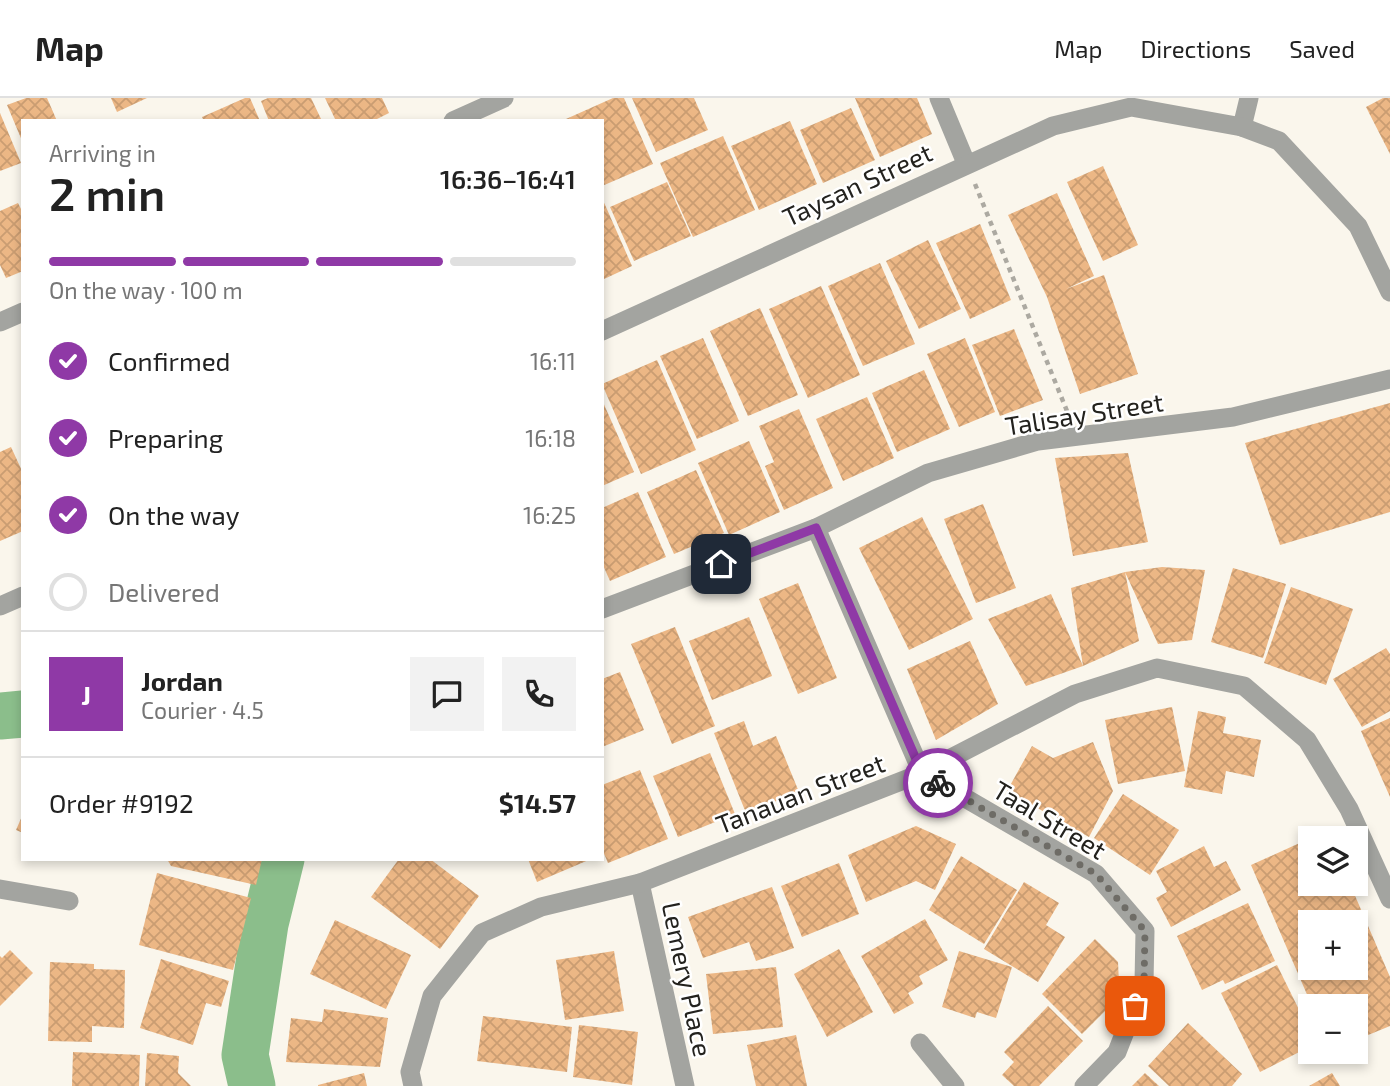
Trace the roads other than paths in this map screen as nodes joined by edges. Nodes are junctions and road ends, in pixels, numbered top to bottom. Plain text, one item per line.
1 (504, 98) edge
2 (939, 98) edge
3 (1249, 98) edge
4 (1134, 103) edge
5 (457, 119) edge
6 (1242, 127) junction
7 (966, 163) junction
8 (1390, 292) edge
9 (21, 313) edge
10 (0, 321) edge
11 (604, 330) edge
12 (1390, 379) edge
13 (816, 528) junction
14 (21, 597) edge
15 (0, 606) edge
16 (604, 608) edge
17 (922, 773) junction
18 (640, 883) junction
19 (0, 889) edge
20 (1390, 900) edge
21 (69, 901) dead end
22 (920, 1043) dead end
23 (413, 1086) edge
24 (685, 1086) edge
25 (955, 1086) edge
26 (1084, 1086) edge

1 - 5 street
2 - 7 street
3 - 6 street
4 - 6 street
4 - 7 street, Taysan Street
6 - 8 street
7 - 11 street, Taysan Street
9 - 10 street
12 - 13 street, Talisay Street
13 - 16 street, Talisay Street
13 - 17 street
14 - 15 street
17 - 18 street, Tanauan Street
17 - 20 street, Tanauan Street
17 - 26 street, Taal Street
18 - 23 street, Tanauan Street
18 - 24 street, Lemery Place
19 - 21 street
22 - 25 street

